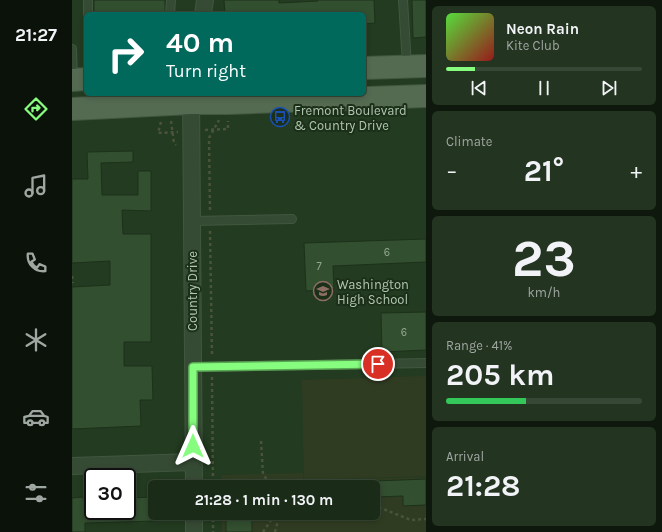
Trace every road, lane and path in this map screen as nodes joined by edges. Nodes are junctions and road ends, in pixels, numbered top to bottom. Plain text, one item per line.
1 (88, 0) edge
2 (171, 0) edge
3 (205, 0) edge
4 (403, 0) edge
5 (88, 12) edge
6 (170, 12) edge
7 (203, 12) edge
8 (72, 49) edge
9 (416, 66) edge
10 (366, 68) edge
11 (77, 80) edge
12 (426, 84) edge
13 (426, 96) edge
14 (191, 98) edge
15 (369, 98) junction
16 (72, 108) edge
17 (219, 120) dead end
18 (158, 133) dead end
19 (174, 143) dead end
20 (292, 219) dead end
21 (210, 220) junction
22 (192, 221) junction
23 (72, 276) edge
24 (73, 283) dead end
25 (426, 364) edge
26 (212, 366) junction
27 (193, 367) junction
28 (261, 441) dead end
29 (193, 462) junction
30 (72, 466) edge
31 (194, 480) edge
32 (213, 480) edge
33 (267, 480) edge
34 (380, 508) edge
35 (426, 519) edge
36 (194, 520) edge
37 (213, 520) edge
38 (271, 520) edge
39 (278, 520) edge
40 (194, 532) edge
41 (213, 532) edge
42 (262, 532) edge
43 (275, 532) edge

1 - 5 lane
2 - 6 lane
3 - 7 street
4 - 9 lane
8 - 11 lane
9 - 10 main road
12 - 15 main road
13 - 15 main road
14 - 15 main road
14 - 16 main road
14 - 22 street, Country Drive
17 - 21 path
18 - 19 path
20 - 21 lane
21 - 22 lane
21 - 26 path
22 - 27 street, Country Drive
23 - 24 path
25 - 26 lane
26 - 27 lane
26 - 32 path
27 - 29 street, Country Drive
28 - 33 path
29 - 30 street
29 - 31 street, Country Drive
34 - 35 path
36 - 40 street
37 - 41 path
38 - 42 path
39 - 43 path

